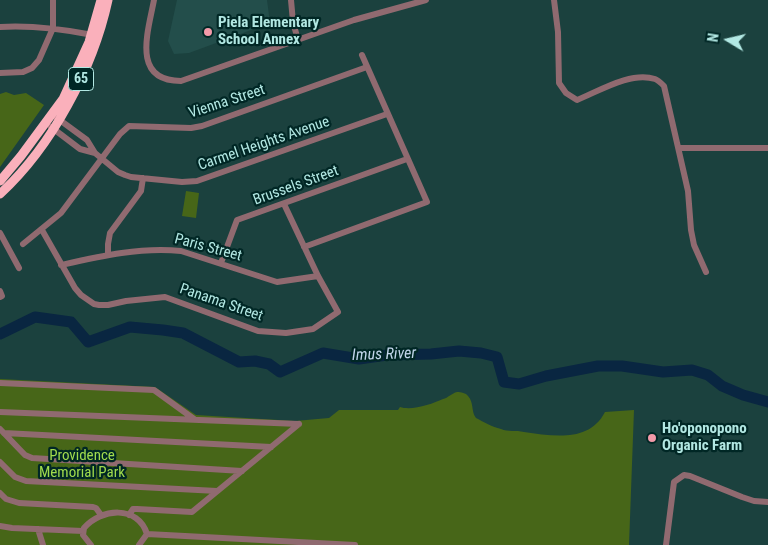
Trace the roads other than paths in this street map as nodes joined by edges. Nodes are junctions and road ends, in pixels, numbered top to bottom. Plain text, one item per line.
1 (52, 0) edge
2 (101, 0) edge
3 (108, 0) edge
4 (154, 0) edge
5 (290, 0) edge
6 (420, 0) edge
7 (426, 0) edge
8 (554, 0) edge
9 (0, 27) edge
10 (53, 28) junction
11 (96, 35) junction
12 (298, 40) junction
13 (362, 55) dead end
14 (367, 67) junction
15 (0, 73) edge
16 (387, 114) junction
17 (55, 117) junction
18 (45, 123) junction
19 (53, 129) junction
20 (679, 148) junction
21 (768, 148) edge
22 (95, 153) junction
23 (102, 159) junction
24 (407, 159) junction
25 (143, 178) junction
26 (0, 181) edge
27 (0, 194) edge
28 (284, 204) junction
29 (42, 230) junction
30 (0, 233) edge
31 (23, 244) dead end
32 (304, 247) junction
33 (108, 254) junction
34 (221, 263) junction
35 (61, 266) junction
36 (19, 268) dead end
37 (706, 272) dead end
38 (318, 276) junction
39 (0, 292) edge
40 (0, 297) edge
41 (0, 383) edge
42 (0, 412) edge
43 (195, 420) junction
44 (2, 431) edge
45 (271, 447) junction
46 (0, 462) edge
47 (242, 470) junction
48 (217, 491) junction
49 (0, 493) edge
50 (768, 502) edge
51 (101, 514) junction
52 (129, 515) junction
53 (0, 526) edge
54 (38, 530) junction
55 (83, 531) junction
56 (147, 534) junction
57 (44, 545) edge
58 (91, 545) edge
59 (139, 545) edge
60 (356, 545) edge
61 (666, 545) edge

1 - 10 street
2 - 11 highway, 65
3 - 11 highway, 65
4 - 12 street
5 - 12 street
6 - 7 street
6 - 12 street
8 - 20 street
9 - 10 street
10 - 11 street
10 - 15 street
11 - 17 highway, 65
13 - 14 street
14 - 16 street
14 - 23 street, Vienna Street
16 - 24 street
16 - 25 street, Carmel Heights Avenue
17 - 18 highway, 65
17 - 19 highway, 65
17 - 22 street, Carmel Heights Avenue
18 - 19 street, Carmel Heights Avenue
18 - 26 highway, 65
19 - 22 street, Carmel Heights Avenue
19 - 27 highway, 65
20 - 21 street
20 - 37 street
22 - 23 street, Carmel Heights Avenue
23 - 25 street, Carmel Heights Avenue
23 - 29 street, Vienna Street
24 - 28 street, Brussels Street
24 - 32 street
25 - 33 street
28 - 32 street
28 - 34 street, Brussels Street
29 - 31 street, Vienna Street
29 - 35 street, Panama Street
30 - 36 street
32 - 38 street
33 - 34 street, Paris Street
33 - 35 street, Paris Street
34 - 38 street, Paris Street
35 - 38 street, Panama Street
39 - 40 street
41 - 43 street
42 - 43 street
43 - 45 street
44 - 45 street
44 - 47 street
45 - 47 street
46 - 48 street
47 - 48 street
48 - 52 street
49 - 51 street
50 - 61 street
51 - 52 street
51 - 55 street
52 - 56 street
53 - 54 street
54 - 55 street
54 - 57 street
55 - 58 street
56 - 59 street
56 - 60 street

